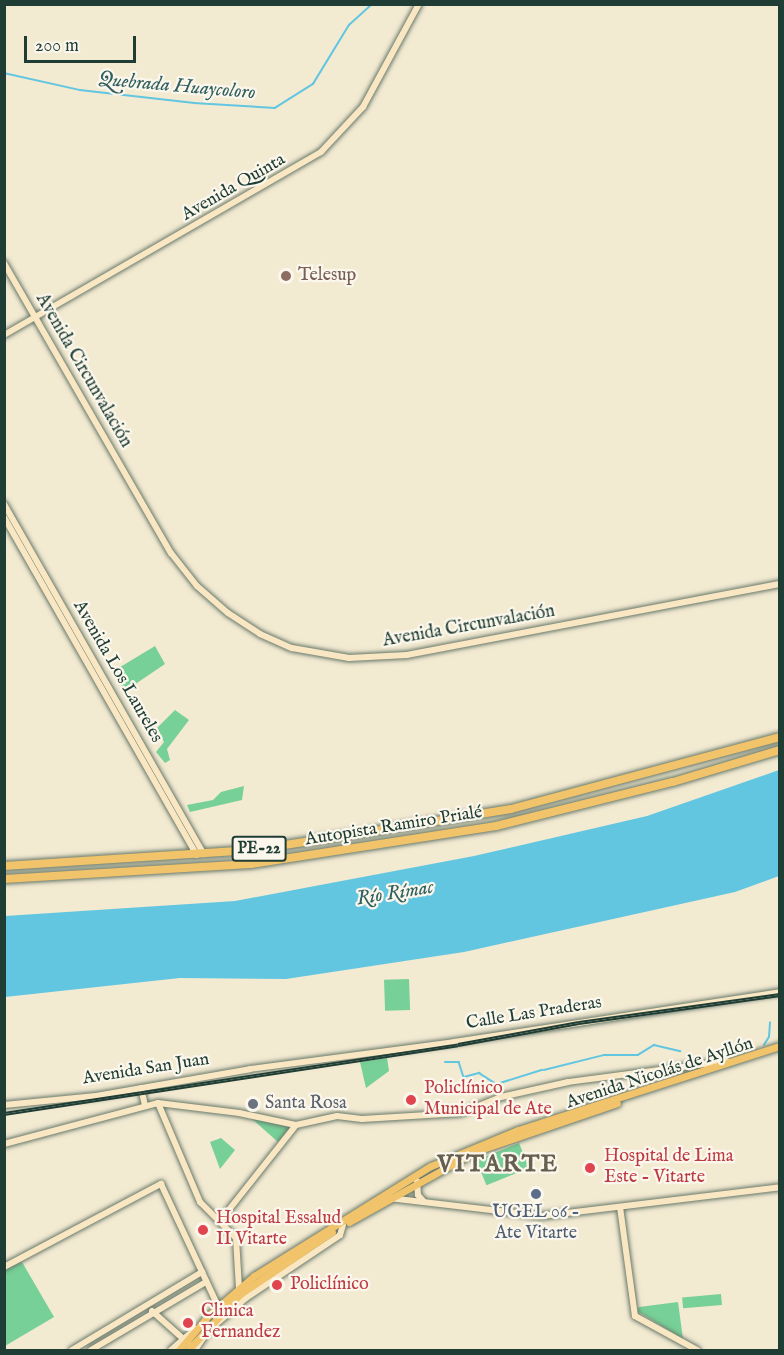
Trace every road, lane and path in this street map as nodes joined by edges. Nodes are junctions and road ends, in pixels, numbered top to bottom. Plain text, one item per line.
1 (419, 4) edge
2 (4, 263) edge
3 (34, 317) junction
4 (4, 335) edge
5 (4, 504) edge
6 (4, 517) edge
7 (780, 584) edge
8 (780, 737) edge
9 (780, 750) edge
10 (369, 832) junction
11 (370, 846) junction
12 (201, 854) junction
13 (107, 862) junction
14 (4, 866) edge
15 (108, 875) junction
16 (4, 879) edge
17 (780, 992) edge
18 (780, 1048) edge
19 (740, 1059) junction
20 (293, 1063) joint
21 (141, 1088) junction
22 (158, 1103) junction
23 (4, 1105) edge
24 (145, 1105) junction
25 (296, 1125) junction
26 (4, 1144) edge
27 (417, 1181) junction
28 (780, 1187) edge
29 (388, 1198) junction
30 (424, 1202) junction
31 (620, 1208) junction
32 (220, 1221) junction
33 (343, 1225) junction
34 (286, 1262) junction
35 (4, 1267) edge
36 (202, 1272) junction
37 (271, 1279) junction
38 (206, 1282) junction
39 (239, 1288) junction
40 (148, 1306) junction
41 (218, 1306) junction
42 (154, 1313) junction
43 (207, 1332) junction
44 (191, 1346) edge
45 (72, 1350) edge
46 (91, 1350) edge
47 (171, 1350) edge
48 (178, 1350) edge
49 (697, 1350) edge

1 - 3 street, Avenida Quinta
2 - 3 street, Avenida Circunvalación
3 - 4 street, Avenida Quinta
3 - 7 street, Avenida Circunvalación
5 - 12 street, Avenida Los Laureles
6 - 12 street, Avenida Los Laureles
8 - 10 highway, Autopista Ramiro Prialé / PE-22
9 - 11 highway, Autopista Ramiro Prialé / PE-22
10 - 11 highway
10 - 12 highway, Autopista Ramiro Prialé / PE-22
11 - 15 highway, Autopista Ramiro Prialé / PE-22
12 - 13 highway, Autopista Ramiro Prialé / PE-22
13 - 14 highway, Autopista Ramiro Prialé / PE-22
13 - 15 highway
15 - 16 highway, Autopista Ramiro Prialé / PE-22
17 - 20 street, Calle Las Praderas
18 - 19 main road, Avenida Nicolás de Ayllón
18 - 27 main road, Avenida Nicolás de Ayllón
19 - 25 street
19 - 39 main road, Avenida Nicolás de Ayllón
20 - 21 street, Avenida San Juan
21 - 23 street, Avenida San Juan
21 - 24 street
22 - 24 street
22 - 25 street
22 - 32 street
24 - 26 street
25 - 32 street
27 - 29 main road, Avenida Nicolás de Ayllón
27 - 30 street
28 - 31 street
29 - 30 street
29 - 33 main road, Avenida Nicolás de Ayllón
30 - 31 street
31 - 49 street
32 - 39 street
33 - 34 main road, Avenida Nicolás de Ayllón
33 - 37 street
34 - 37 main road
34 - 43 main road, Avenida Nicolás de Ayllón
35 - 36 street
36 - 38 street
36 - 40 street
37 - 43 street
38 - 41 street
38 - 42 street
39 - 41 main road, Avenida Nicolás de Ayllón
40 - 42 street
40 - 45 street
41 - 44 main road, Avenida Nicolás de Ayllón
42 - 44 street
42 - 46 street
43 - 44 main road, Avenida Nicolás de Ayllón
44 - 47 street
44 - 48 main road, Avenida Nicolás de Ayllón

